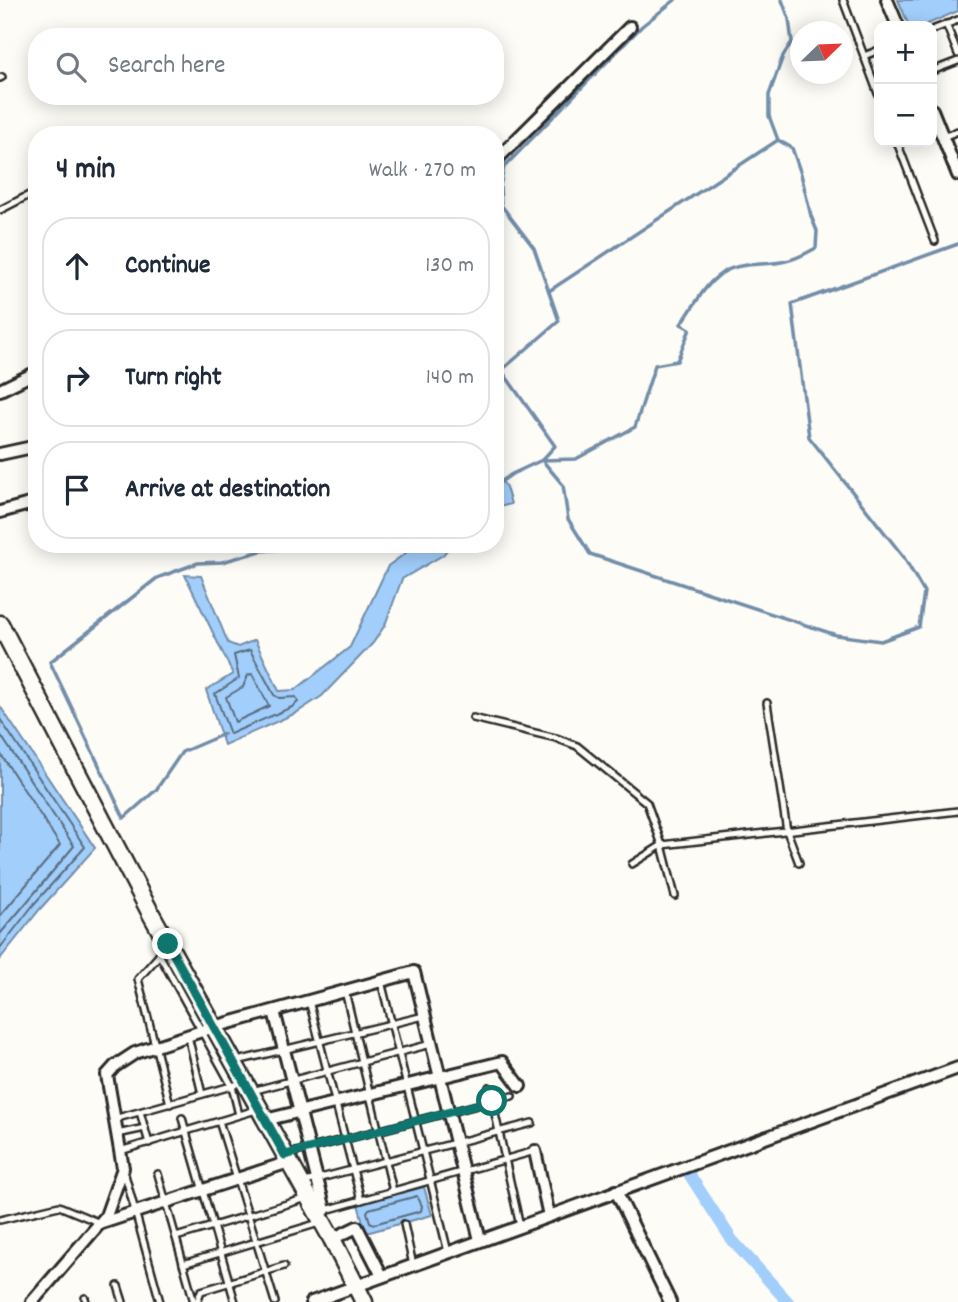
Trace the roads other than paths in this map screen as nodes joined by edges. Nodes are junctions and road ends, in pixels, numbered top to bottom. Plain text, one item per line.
1 (843, 0) edge
2 (887, 0) edge
3 (958, 20) edge
4 (896, 21) edge
5 (946, 24) junction
6 (630, 27) dead end
7 (937, 28) edge
8 (874, 52) edge
9 (958, 54) edge
10 (864, 56) junction
11 (958, 61) edge
12 (937, 69) edge
13 (875, 84) edge
14 (937, 122) edge
15 (958, 131) edge
16 (943, 136) junction
17 (899, 147) edge
18 (504, 152) edge
19 (958, 175) edge
20 (28, 196) edge
21 (0, 210) edge
22 (934, 241) dead end
23 (28, 376) edge
24 (0, 390) edge
25 (28, 448) edge
26 (0, 454) edge
27 (28, 504) edge
28 (0, 512) edge
29 (0, 624) edge
30 (767, 704) dead end
31 (472, 718) dead end
32 (958, 811) edge
33 (788, 831) junction
34 (662, 845) junction
35 (799, 863) dead end
36 (632, 864) dead end
37 (676, 896) dead end
38 (164, 949) junction
39 (381, 981) junction
40 (345, 991) junction
41 (309, 1001) junction
42 (274, 1011) junction
43 (424, 1016) junction
44 (392, 1024) junction
45 (208, 1029) junction
46 (355, 1033) junction
47 (188, 1036) junction
48 (319, 1041) junction
49 (431, 1044) junction
50 (155, 1046) junction
51 (284, 1050) junction
52 (399, 1052) junction
53 (233, 1062) junction
54 (362, 1062) junction
55 (958, 1068) edge
56 (327, 1071) junction
57 (440, 1077) junction
58 (291, 1080) junction
59 (407, 1085) junction
60 (520, 1086) dead end
61 (242, 1087) junction
62 (489, 1087) dead end
63 (202, 1094) junction
64 (370, 1094) junction
65 (512, 1096) dead end
66 (492, 1101) junction
67 (335, 1102) junction
68 (170, 1104) junction
69 (299, 1111) junction
70 (140, 1112) junction
71 (449, 1113) junction
72 (262, 1114) junction
73 (239, 1115) junction
74 (182, 1118) dead end
75 (114, 1119) junction
76 (219, 1121) junction
77 (416, 1121) junction
78 (532, 1123) dead end
79 (145, 1128) junction
80 (379, 1131) junction
81 (186, 1132) junction
82 (499, 1132) junction
83 (117, 1134) junction
84 (345, 1139) junction
85 (149, 1143) junction
86 (456, 1143) junction
87 (309, 1149) junction
88 (120, 1151) junction
89 (535, 1151) joint
90 (424, 1152) junction
91 (287, 1158) junction
92 (505, 1159) junction
93 (386, 1161) junction
94 (123, 1168) junction
95 (353, 1170) junction
96 (463, 1171) junction
97 (158, 1174) dead end
98 (237, 1179) junction
99 (317, 1179) junction
100 (431, 1181) junction
101 (202, 1190) junction
102 (304, 1191) junction
103 (393, 1191) junction
104 (616, 1191) junction
105 (361, 1200) junction
106 (166, 1202) junction
107 (135, 1212) junction
108 (321, 1215) junction
109 (248, 1216) junction
110 (549, 1216) junction
111 (0, 1220) edge
112 (100, 1223) junction
113 (404, 1224) dead end
114 (213, 1226) junction
115 (520, 1226) junction
116 (176, 1237) junction
117 (332, 1239) junction
118 (480, 1240) junction
119 (257, 1242) junction
120 (448, 1252) junction
121 (221, 1253) junction
122 (183, 1264) junction
123 (413, 1265) junction
124 (284, 1266) dead end
125 (266, 1271) junction
126 (382, 1276) junction
127 (229, 1283) junction
128 (357, 1285) junction
129 (118, 1286) dead end
130 (318, 1301) edge
131 (32, 1302) edge
132 (123, 1302) edge
133 (160, 1302) edge
134 (196, 1302) edge
135 (235, 1302) edge
136 (275, 1302) edge
137 (364, 1302) edge
138 (670, 1302) edge

1 - 10 lane
2 - 4 street
3 - 5 lane
5 - 7 lane
5 - 9 lane
6 - 18 street
8 - 10 lane
10 - 13 lane
11 - 12 lane
14 - 16 street
15 - 16 lane
16 - 19 street
17 - 22 lane
20 - 21 lane
23 - 24 street
25 - 26 street
27 - 28 street
29 - 38 street
30 - 33 lane
31 - 34 lane
32 - 33 lane
33 - 34 lane
33 - 35 lane
34 - 36 lane
34 - 37 lane
38 - 45 street
38 - 50 lane
39 - 40 street
39 - 43 street
39 - 44 lane
40 - 41 street
40 - 46 lane
41 - 42 street
41 - 48 lane
42 - 45 street
42 - 51 street
43 - 44 lane
43 - 49 street
44 - 46 lane
44 - 52 lane
45 - 47 street
45 - 53 street
45 - 61 lane
46 - 48 lane
46 - 54 lane
47 - 50 street
47 - 63 lane
48 - 51 lane
48 - 56 lane
49 - 52 lane
49 - 57 street
50 - 68 lane
50 - 75 street
51 - 53 lane
51 - 58 street
52 - 54 lane
52 - 59 lane
53 - 61 street
54 - 56 lane
54 - 64 lane
55 - 104 street
56 - 58 lane
56 - 67 lane
57 - 59 street
57 - 60 street
57 - 71 street
58 - 61 lane
58 - 69 street
59 - 64 street
59 - 77 lane
61 - 63 lane
61 - 72 street
61 - 73 lane
62 - 66 lane
63 - 68 lane
64 - 67 street
64 - 80 lane
65 - 66 lane
66 - 71 lane
66 - 82 lane
67 - 69 street
67 - 84 lane
68 - 70 lane
69 - 72 street
69 - 87 street
70 - 75 lane
70 - 79 lane
71 - 77 lane
71 - 86 street
72 - 73 lane
72 - 91 street
73 - 76 lane
74 - 81 lane
75 - 83 street
76 - 81 lane
76 - 98 lane
77 - 80 lane
77 - 90 lane
78 - 82 lane
79 - 83 lane
79 - 85 lane
80 - 84 lane
80 - 93 lane
81 - 85 lane
81 - 101 lane
82 - 86 lane
82 - 92 lane
83 - 88 street
84 - 87 lane
84 - 95 lane
85 - 88 lane
86 - 90 lane
86 - 96 street
87 - 91 lane
87 - 99 street
88 - 94 street
89 - 92 lane
89 - 110 street
90 - 93 lane
90 - 100 lane
91 - 98 street
91 - 102 street
92 - 96 lane
92 - 115 lane
93 - 95 lane
93 - 103 lane
94 - 107 lane
94 - 112 street
95 - 99 lane
95 - 105 lane
96 - 100 lane
96 - 118 street
97 - 106 lane
98 - 101 street
98 - 109 lane
99 - 102 lane
99 - 108 street
100 - 103 lane
100 - 120 lane
101 - 106 street
101 - 114 lane
102 - 108 street
102 - 109 lane
103 - 105 lane
104 - 110 street
104 - 138 street
105 - 108 lane
106 - 107 street
106 - 116 lane
107 - 112 street
107 - 133 lane
108 - 117 street
108 - 119 lane
109 - 114 lane
109 - 119 lane
110 - 115 street
111 - 112 lane
112 - 131 street
113 - 123 lane
114 - 116 lane
114 - 121 lane
115 - 118 street
116 - 122 lane
117 - 126 street
117 - 128 street
118 - 120 street
119 - 121 lane
119 - 125 lane
120 - 123 street
121 - 122 lane
121 - 127 lane
122 - 134 lane
123 - 126 street
124 - 125 lane
125 - 127 lane
125 - 136 lane
126 - 128 street
127 - 134 lane
127 - 135 lane
128 - 130 street
128 - 137 street
129 - 132 lane

